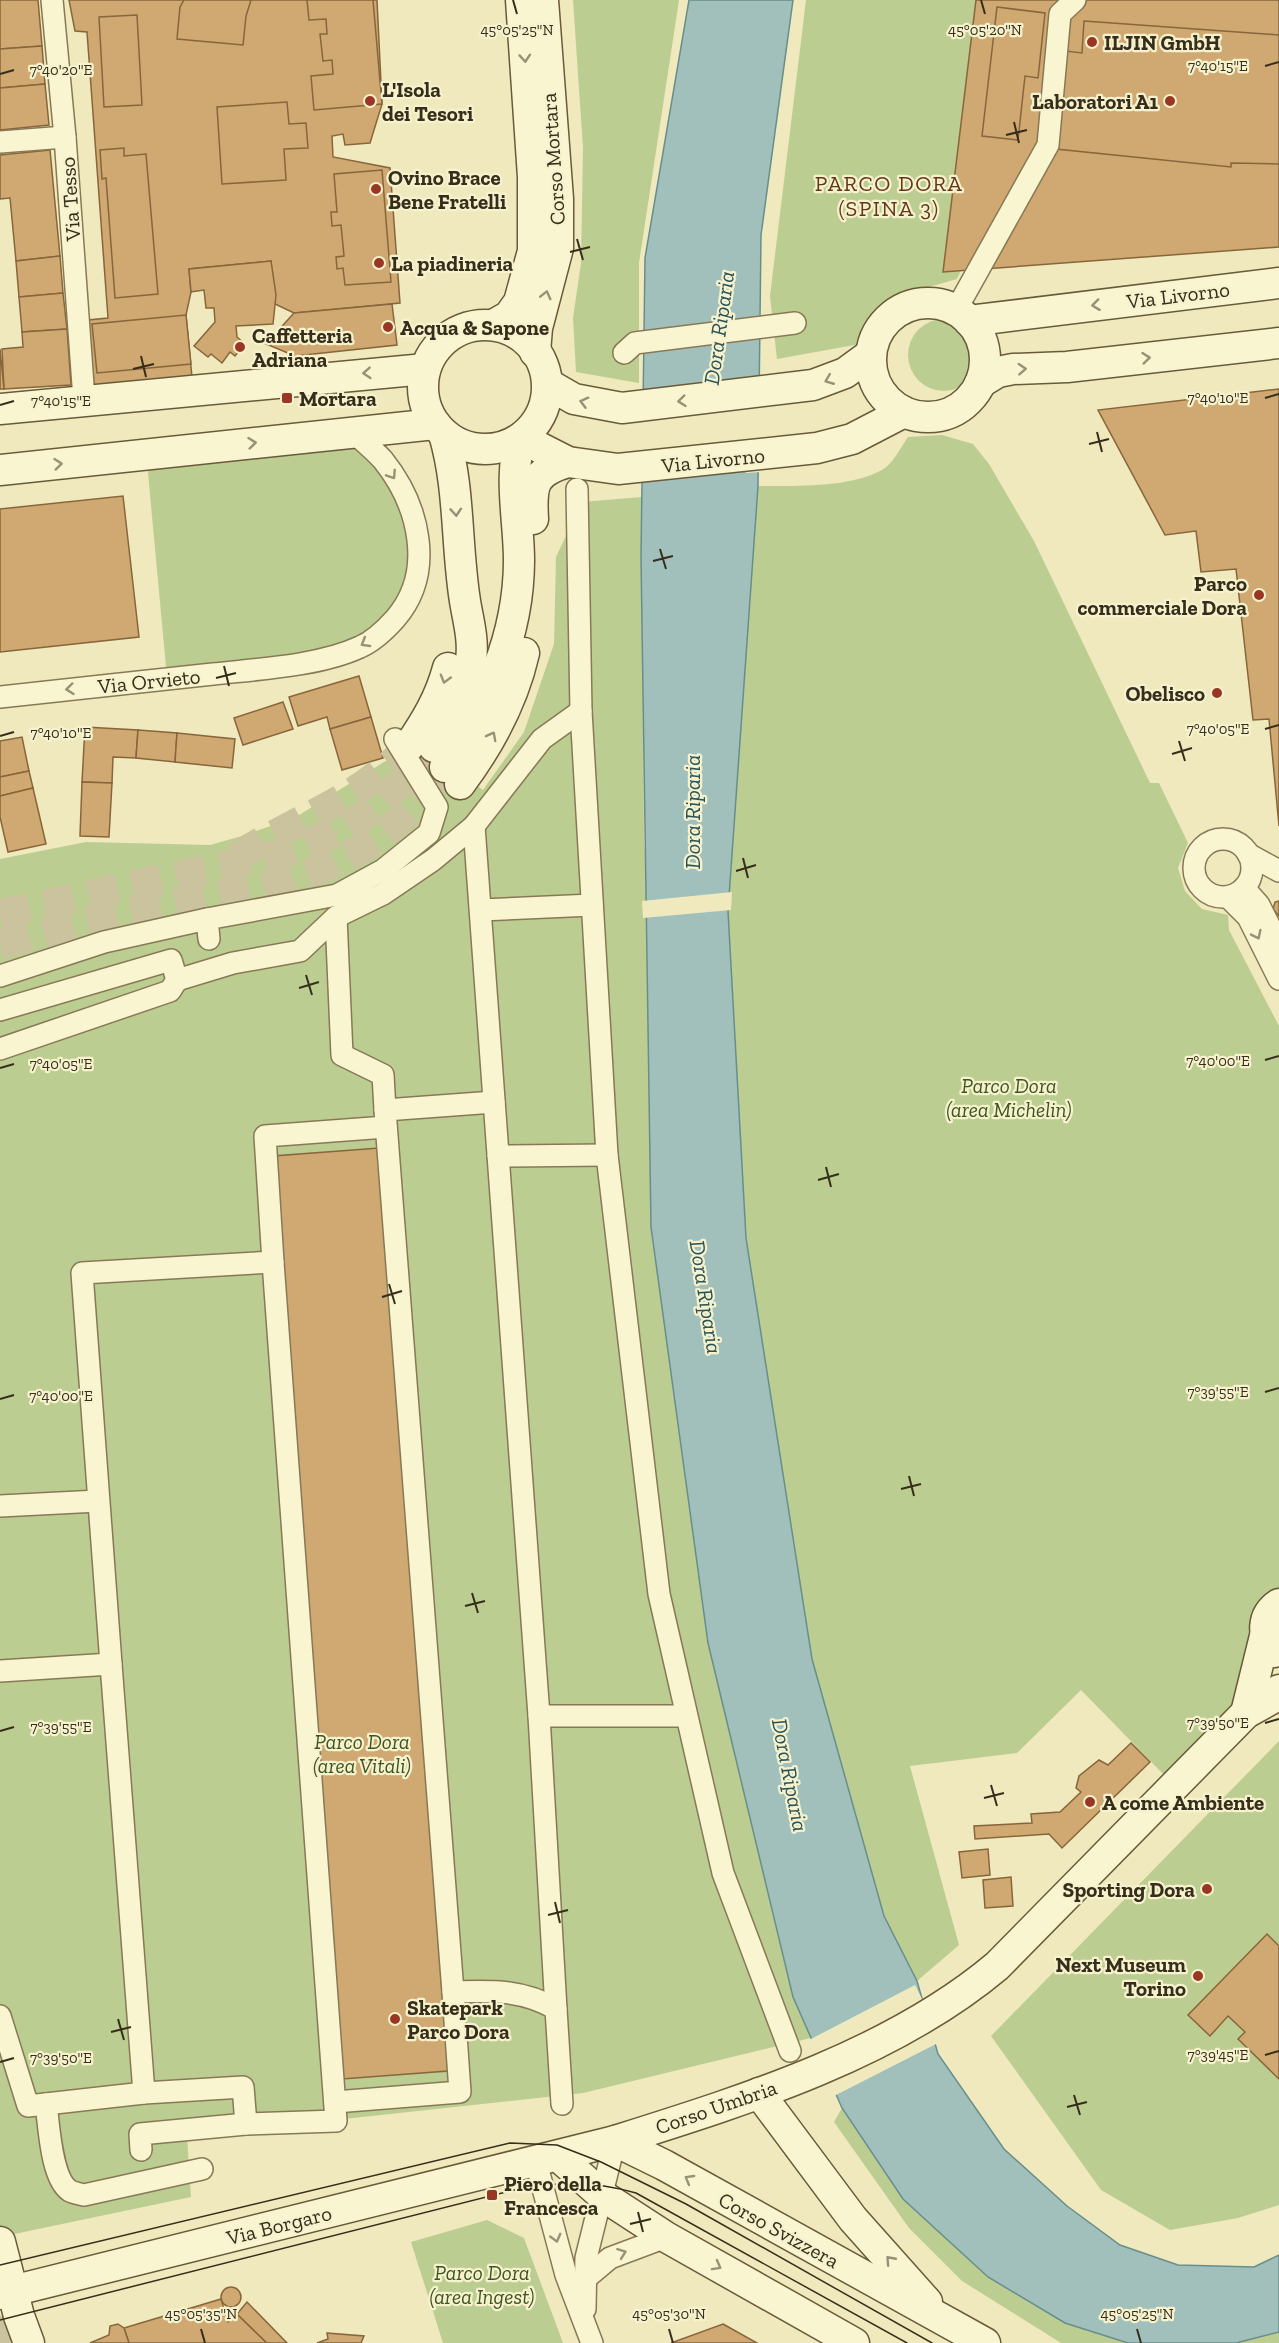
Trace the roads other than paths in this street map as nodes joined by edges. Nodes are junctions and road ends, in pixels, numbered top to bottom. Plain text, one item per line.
1 (52, 0) edge
2 (521, 0) edge
3 (543, 0) edge
4 (1075, 0) edge
5 (65, 136) junction
6 (0, 142) edge
7 (1279, 283) edge
8 (963, 315) junction
9 (795, 322) dead end
10 (495, 324) junction
11 (1279, 344) edge
12 (535, 352) junction
13 (624, 353) dead end
14 (871, 354) junction
15 (425, 369) junction
16 (980, 383) junction
17 (548, 384) junction
18 (84, 399) junction
19 (0, 409) edge
20 (904, 412) junction
21 (439, 429) junction
22 (353, 432) junction
23 (520, 438) junction
24 (0, 470) edge
25 (572, 476) junction
26 (0, 697) edge
27 (581, 711) junction
28 (427, 759) junction
29 (474, 826) junction
30 (1248, 854) junction
31 (1279, 873) edge
32 (1240, 888) junction
33 (592, 905) junction
34 (481, 910) junction
35 (336, 917) junction
36 (1279, 945) edge
37 (0, 976) edge
38 (177, 980) junction
39 (1279, 980) edge
40 (0, 1010) edge
41 (0, 1049) edge
42 (494, 1102) junction
43 (386, 1119) junction
44 (607, 1155) junction
45 (498, 1156) junction
46 (273, 1262) junction
47 (98, 1502) junction
48 (0, 1506) edge
49 (1279, 1604) edge
50 (1272, 1646) edge
51 (111, 1664) junction
52 (0, 1671) edge
53 (1279, 1690) edge
54 (1246, 1713) junction
55 (539, 1716) junction
56 (686, 1716) junction
57 (453, 1992) junction
58 (556, 2009) junction
59 (0, 2016) edge
60 (790, 2051) dead end
61 (144, 2093) junction
62 (759, 2093) junction
63 (335, 2102) junction
64 (46, 2104) junction
65 (562, 2104) dead end
66 (246, 2124) junction
67 (615, 2141) junction
68 (141, 2150) dead end
69 (547, 2159) junction
70 (202, 2169) dead end
71 (603, 2196) junction
72 (666, 2237) junction
73 (0, 2241) edge
74 (585, 2279) junction
75 (6, 2293) edge
76 (942, 2319) junction
77 (589, 2334) edge
78 (29, 2343) edge
79 (854, 2343) edge
80 (985, 2343) edge

1 - 5 street, Via Tesso
2 -> 10 main road, Corso Mortara
12 -> 3 main road, Corso Mortara
4 - 8 street
5 - 6 street
5 - 18 street, Via Tesso
7 -> 8 main road, Via Livorno
8 - 14 main road
8 - 16 main road
9 - 13 street
10 - 12 main road
10 - 15 main road
16 -> 11 main road
12 - 17 main road
14 -> 17 main road
14 - 20 main road
15 -> 18 main road
15 - 21 main road
16 - 20 main road
17 - 23 main road
18 - 19 main road
20 - 25 main road, Via Livorno
21 - 22 main road
21 - 23 main road
21 -> 28 main road
24 -> 22 main road
22 -> 26 street, Via Orvieto
23 - 25 main road, Via Livorno
23 - 28 main road
25 - 27 street
28 -> 25 main road
27 - 29 street
27 - 33 street
28 - 37 street
29 - 34 street
29 - 35 street
30 - 31 street
30 - 32 street
30 - 32 street
31 - 32 street
32 - 36 street
32 -> 39 street
33 - 34 street
33 - 44 street
34 - 42 street
35 - 38 street
35 - 43 street
38 - 40 street
38 - 41 street
42 - 43 street
42 - 45 street
43 - 46 street
43 - 57 street
44 - 45 street
44 - 56 street
45 - 55 street
46 - 47 street
46 - 63 street
47 - 48 street
47 - 51 street
49 - 50 main road
50 - 54 main road
51 - 52 street
51 - 61 street
53 - 54 main road
54 - 62 main road, Corso Umbria
55 - 56 street
55 - 58 street
56 - 60 street
57 - 58 street
57 - 63 street
58 - 65 street
59 - 64 street
61 - 64 street
61 - 66 street
62 - 67 main road, Corso Umbria
76 -> 62 main road, Corso Svizzera
63 - 66 street
64 - 70 street
66 - 68 street
67 - 69 main road, Corso Umbria
67 - 71 street
76 -> 67 main road, Corso Svizzera
69 - 71 main road
69 - 75 main road, Via Borgaro
69 -> 77 street
71 - 72 main road
71 - 74 street
74 -> 72 street
72 -> 79 main road
73 - 75 main road
74 - 77 street
75 - 78 main road
76 - 80 main road, Corso Svizzera

